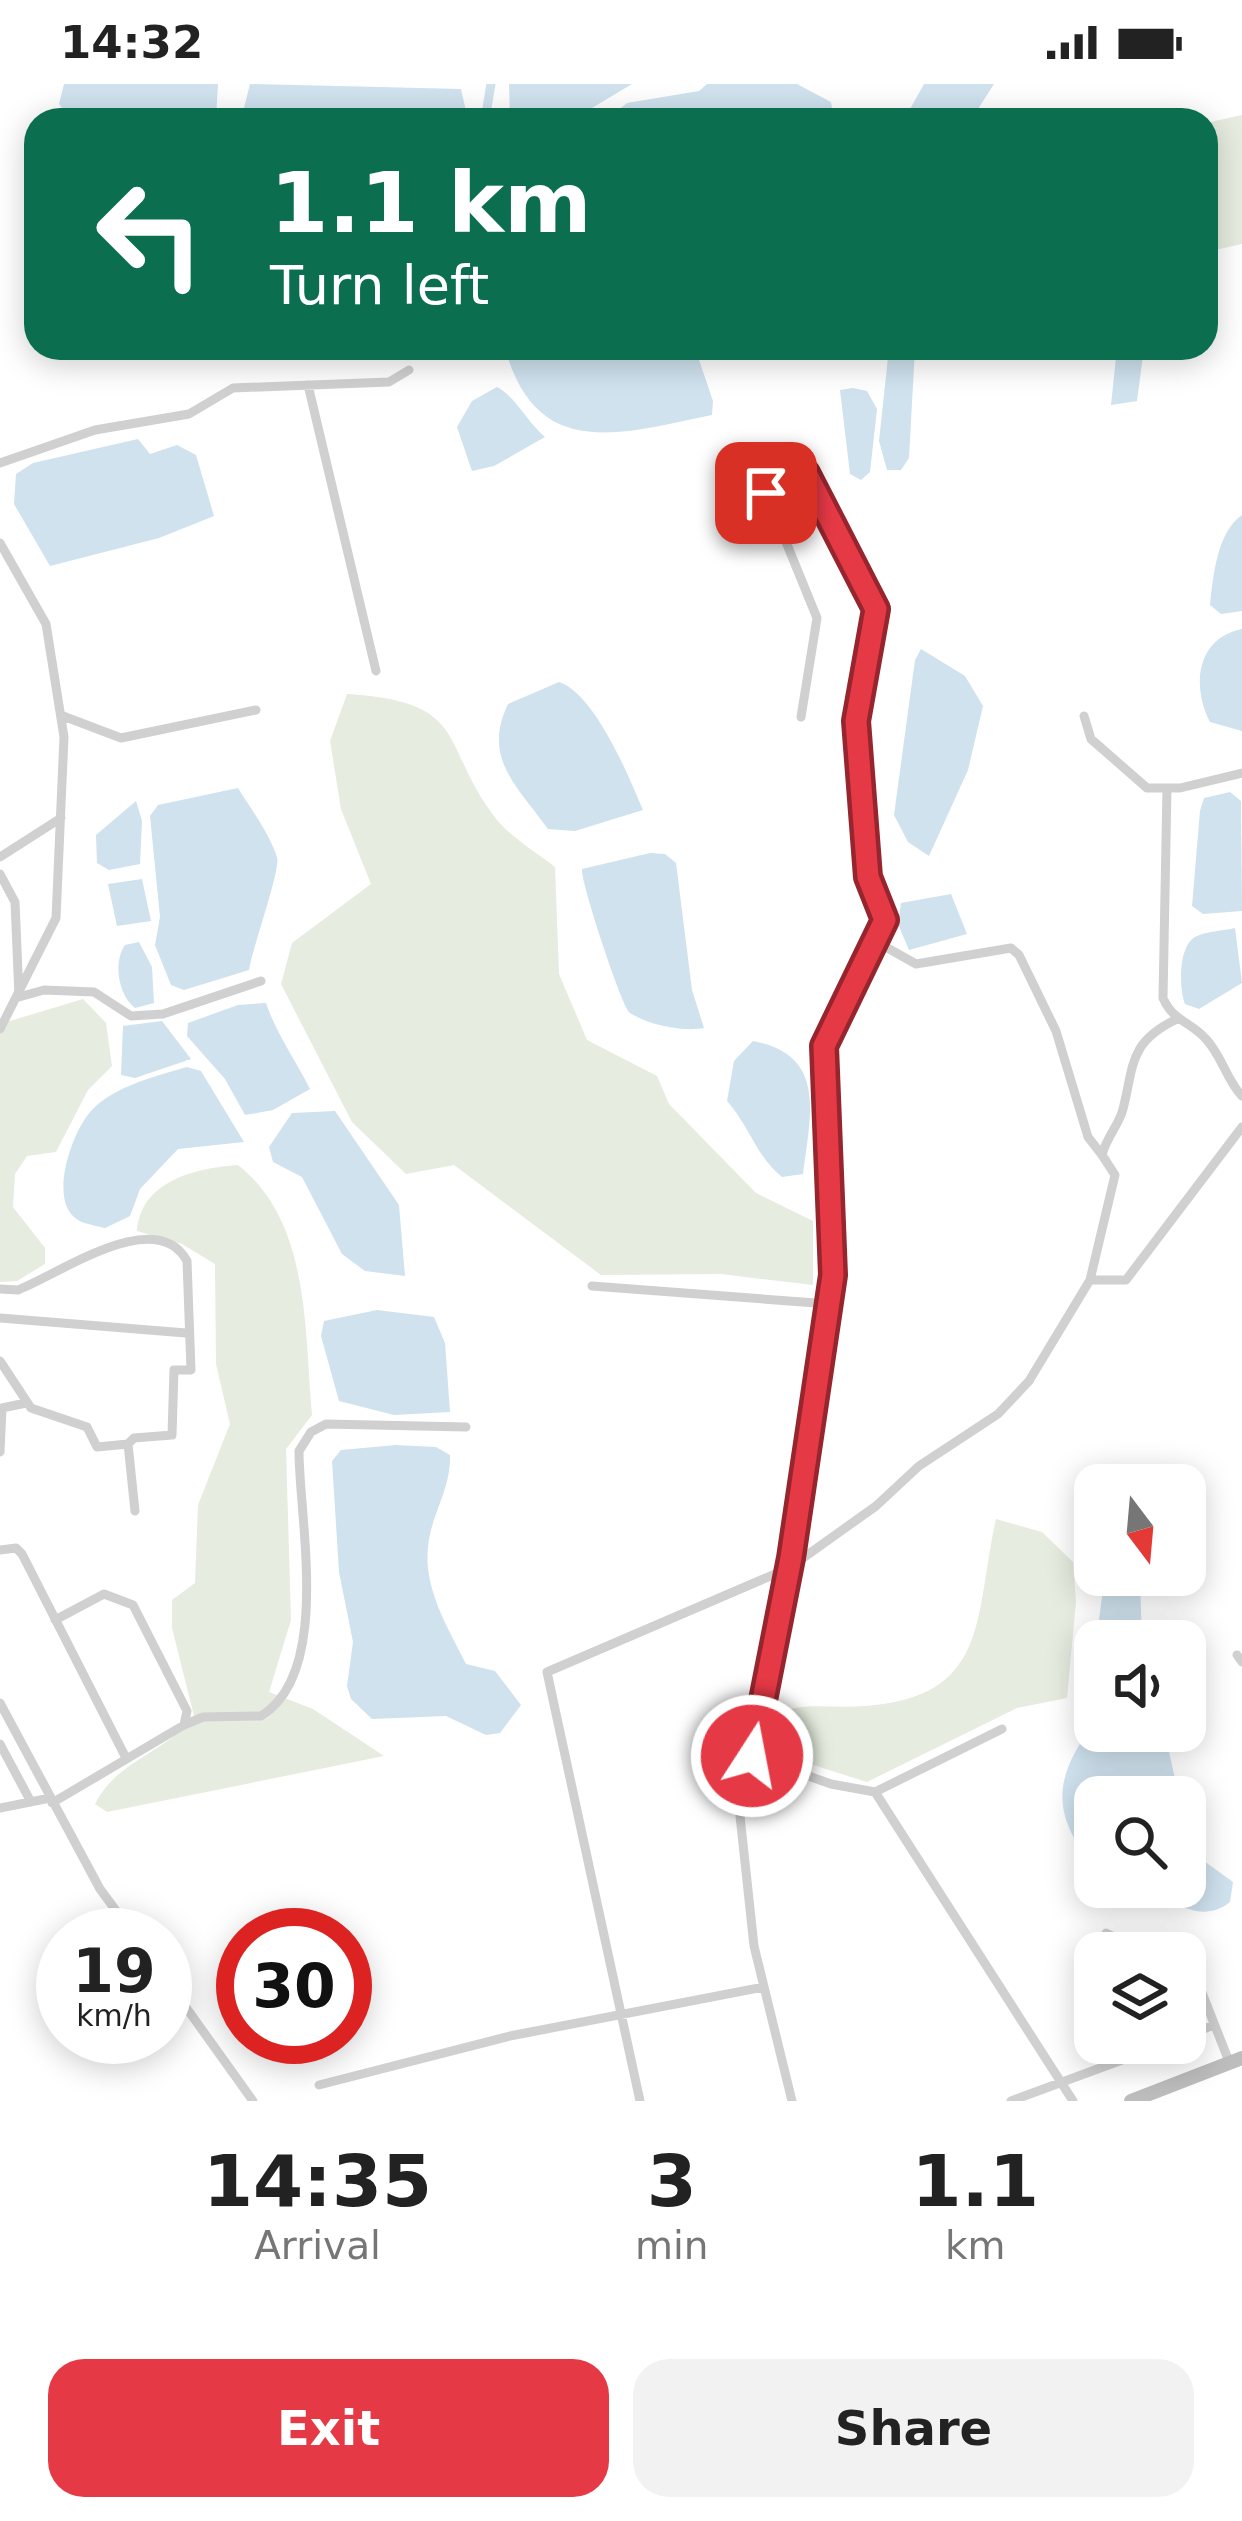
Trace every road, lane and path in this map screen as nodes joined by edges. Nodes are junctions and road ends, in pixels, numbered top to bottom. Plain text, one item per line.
1 (409, 370) dead end
2 (308, 385) junction
3 (0, 463) edge
4 (0, 543) edge
5 (376, 671) dead end
6 (256, 710) dead end
7 (63, 716) junction
8 (1084, 716) dead end
9 (801, 717) dead end
10 (1242, 773) edge
11 (1167, 788) junction
12 (61, 818) junction
13 (0, 857) edge
14 (0, 874) edge
15 (875, 941) junction
16 (261, 981) dead end
17 (19, 997) junction
18 (1175, 1019) junction
19 (0, 1029) edge
20 (1242, 1096) edge
21 (1242, 1127) edge
22 (1102, 1155) junction
23 (1090, 1280) junction
24 (592, 1286) dead end
25 (0, 1288) edge
26 (829, 1304) junction
27 (0, 1318) edge
28 (186, 1333) junction
29 (0, 1360) edge
30 (26, 1402) junction
31 (466, 1427) dead end
32 (128, 1444) junction
33 (0, 1452) edge
34 (135, 1511) dead end
35 (0, 1550) edge
36 (789, 1568) junction
37 (55, 1620) junction
38 (0, 1703) edge
39 (184, 1725) junction
40 (1002, 1729) dead end
41 (0, 1744) edge
42 (125, 1756) junction
43 (752, 1756) junction
44 (875, 1792) junction
45 (51, 1801) junction
46 (31, 1802) junction
47 (0, 1808) edge
48 (114, 1908) edge
49 (764, 1987) junction
50 (1206, 2004) edge
51 (621, 2014) junction
52 (192, 2016) edge
53 (1214, 2025) junction
54 (1206, 2028) edge
55 (1236, 2061) edge
56 (1114, 2064) edge
57 (1062, 2084) junction
58 (320, 2085) dead end
59 (253, 2101) edge
60 (640, 2101) edge
61 (792, 2101) edge
62 (1011, 2101) edge
63 (1073, 2101) edge
64 (1131, 2101) edge

1 - 2 street
2 - 3 street
2 - 5 street
4 - 7 street
6 - 7 street
7 - 12 street
8 - 11 street
9 - 15 street
10 - 11 street
11 - 18 street
12 - 13 street
12 - 17 street
14 - 17 street
15 - 22 street
15 - 26 street
16 - 17 street
17 - 19 street
18 - 20 street
18 - 22 street
21 - 23 street
22 - 23 street
23 - 36 street
24 - 26 street
25 - 28 street
26 - 36 street
27 - 28 street
28 - 32 street
29 - 30 street
30 - 32 street
30 - 33 street
31 - 39 street
32 - 34 street
35 - 37 street
36 - 43 street
36 - 51 street
37 - 39 street
37 - 42 street
38 - 45 street
39 - 42 street
40 - 44 street
41 - 46 street
42 - 45 street
43 - 44 street
43 - 49 street
44 - 57 street
45 - 46 street
45 - 48 street
46 - 47 street
49 - 51 street
49 - 61 street
50 - 53 street
51 - 58 street
51 - 60 street
52 - 59 street
53 - 54 street
53 - 55 street
55 - 64 main road
56 - 57 street
57 - 62 street
57 - 63 street

